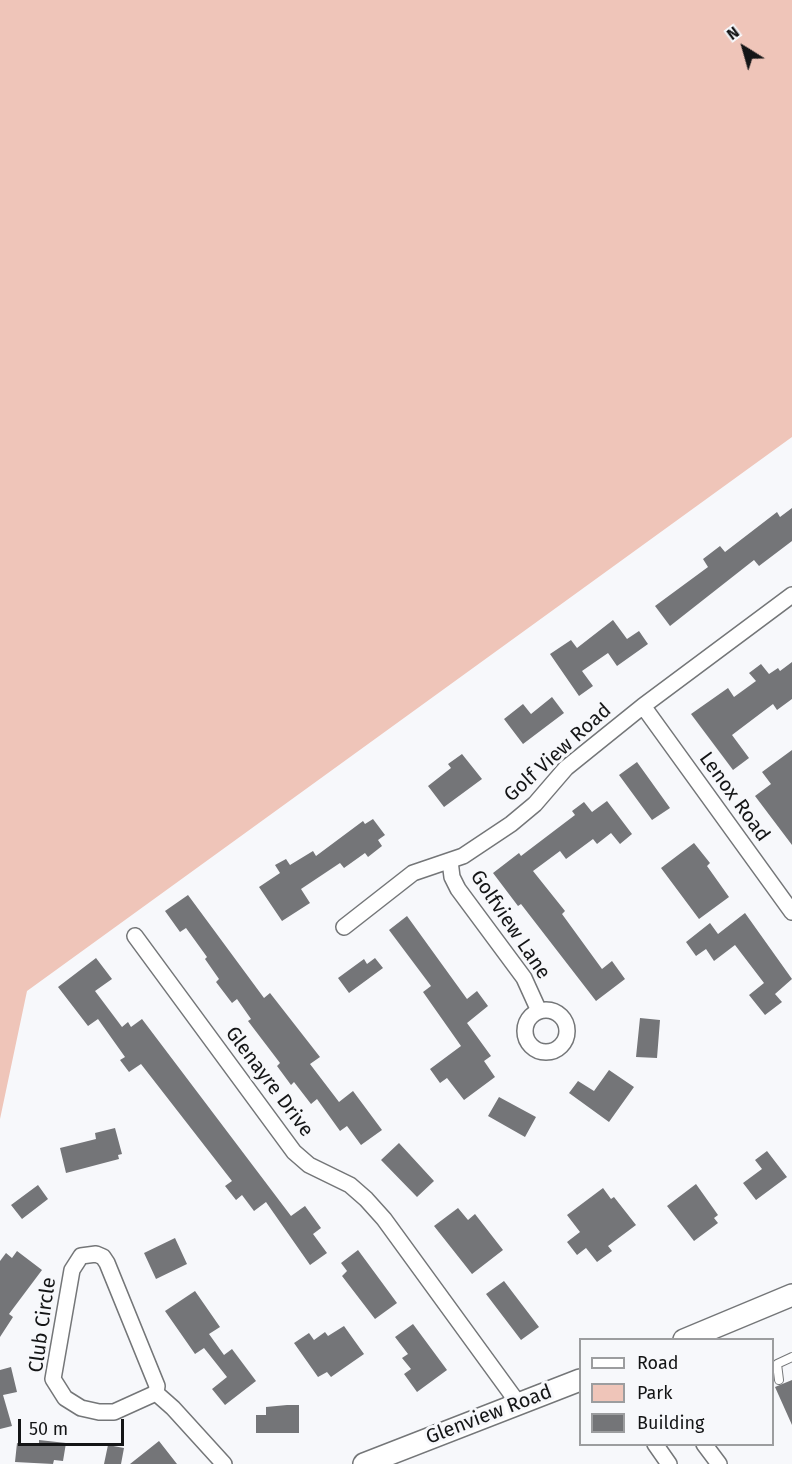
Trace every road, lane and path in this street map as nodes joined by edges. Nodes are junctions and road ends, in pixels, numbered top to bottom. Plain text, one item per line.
1 (792, 595) edge
2 (643, 706) junction
3 (450, 861) junction
4 (792, 912) edge
5 (344, 927) dead end
6 (135, 936) dead end
7 (539, 1011) dead end
8 (791, 1298) edge
9 (689, 1338) edge
10 (792, 1357) edge
11 (579, 1380) edge
12 (779, 1380) dead end
13 (156, 1393) junction
14 (518, 1403) junction
15 (656, 1446) edge
16 (706, 1446) edge
17 (224, 1464) edge
18 (364, 1464) edge
19 (669, 1464) edge
20 (719, 1464) edge

1 - 2 street, Golf View Road
2 - 3 street, Golf View Road
2 - 4 street, Lenox Road
3 - 5 street, Golf View Road
3 - 7 street, Golfview Lane
6 - 14 street, Glenayre Drive
8 - 9 main road
10 - 12 lane
11 - 14 main road, Glenview Road
13 - 13 street, Club Circle
13 - 17 street
14 - 18 main road, Glenview Road
15 - 19 street
16 - 20 street

